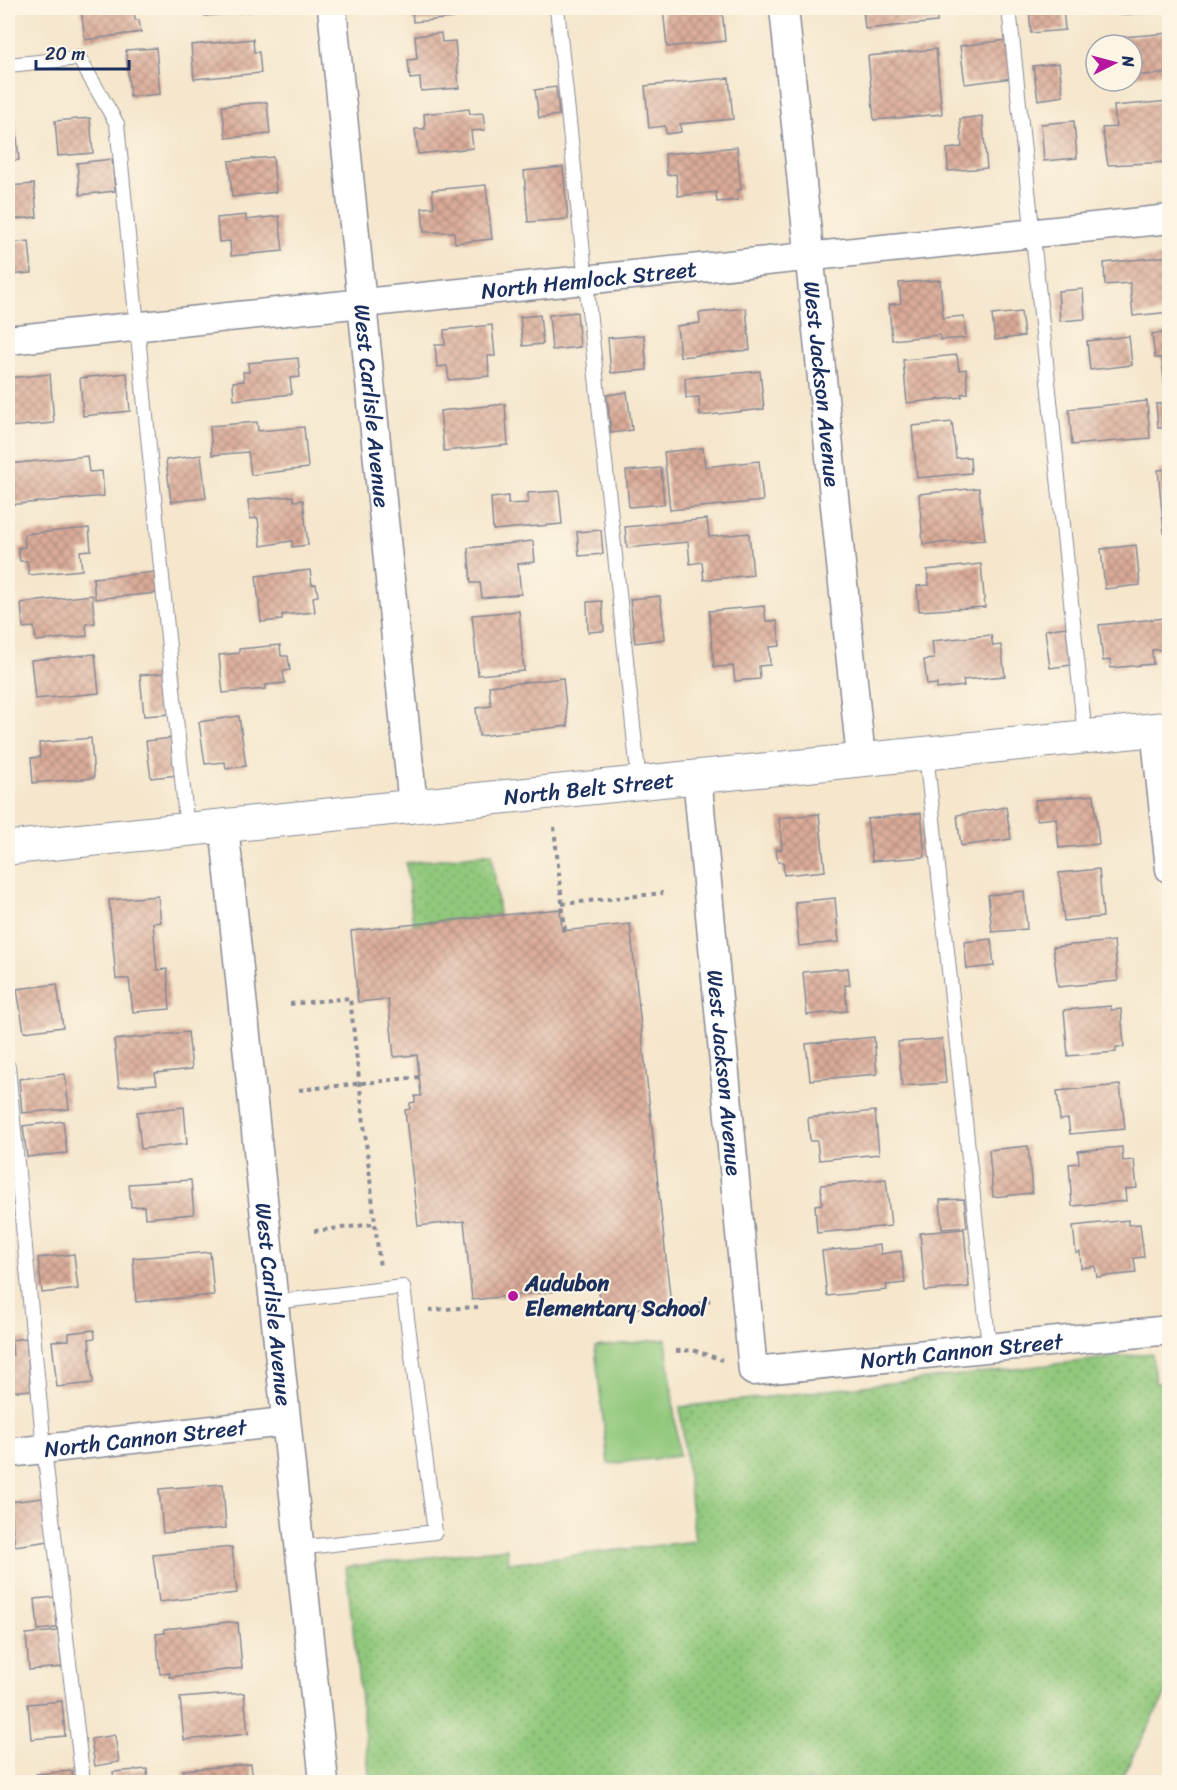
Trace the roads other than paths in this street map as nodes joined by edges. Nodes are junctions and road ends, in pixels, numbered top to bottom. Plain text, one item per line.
1 (332, 8) edge
2 (557, 8) edge
3 (784, 8) edge
4 (1009, 8) edge
5 (8, 65) edge
6 (1170, 219) edge
7 (1032, 233) junction
8 (809, 256) junction
9 (584, 280) junction
10 (362, 302) junction
11 (139, 326) junction
12 (8, 340) edge
13 (1162, 728) edge
14 (1085, 736) junction
15 (926, 753) junction
16 (861, 759) junction
17 (697, 776) junction
18 (639, 782) junction
19 (413, 806) junction
20 (224, 825) junction
21 (187, 829) junction
22 (8, 848) edge
23 (1170, 869) edge
24 (8, 1067) edge
25 (273, 1302) junction
26 (1170, 1330) edge
27 (989, 1347) junction
28 (741, 1367) joint
29 (284, 1422) junction
30 (44, 1449) junction
31 (8, 1453) edge
32 (298, 1548) junction
33 (82, 1782) edge
34 (324, 1782) edge

1 - 10 street, West Carlisle Avenue
2 - 9 lane
3 - 8 street, West Jackson Avenue
4 - 7 lane
5 - 11 lane
6 - 7 street, North Hemlock Street
7 - 8 street, North Hemlock Street
7 - 14 lane
8 - 9 street, North Hemlock Street
8 - 16 street, West Jackson Avenue
9 - 10 street, North Hemlock Street
9 - 18 lane
10 - 11 street, North Hemlock Street
10 - 19 street, West Carlisle Avenue
11 - 12 street, North Hemlock Street
11 - 21 lane
13 - 14 street, North Belt Street
13 - 23 street
14 - 15 street, North Belt Street
15 - 16 street, North Belt Street
15 - 27 lane
16 - 17 street, North Belt Street
17 - 18 street, North Belt Street
17 - 28 street, West Jackson Avenue
18 - 19 street, North Belt Street
19 - 20 street, North Belt Street
20 - 21 street, North Belt Street
20 - 25 street, West Carlisle Avenue
21 - 22 street, North Belt Street
24 - 30 lane
25 - 29 street, West Carlisle Avenue
25 - 32 lane
26 - 27 street, North Cannon Street
27 - 28 street, North Cannon Street
29 - 30 street, North Cannon Street
29 - 32 street, West Carlisle Avenue
30 - 31 street, North Cannon Street
30 - 33 lane
32 - 34 street, West Carlisle Avenue

